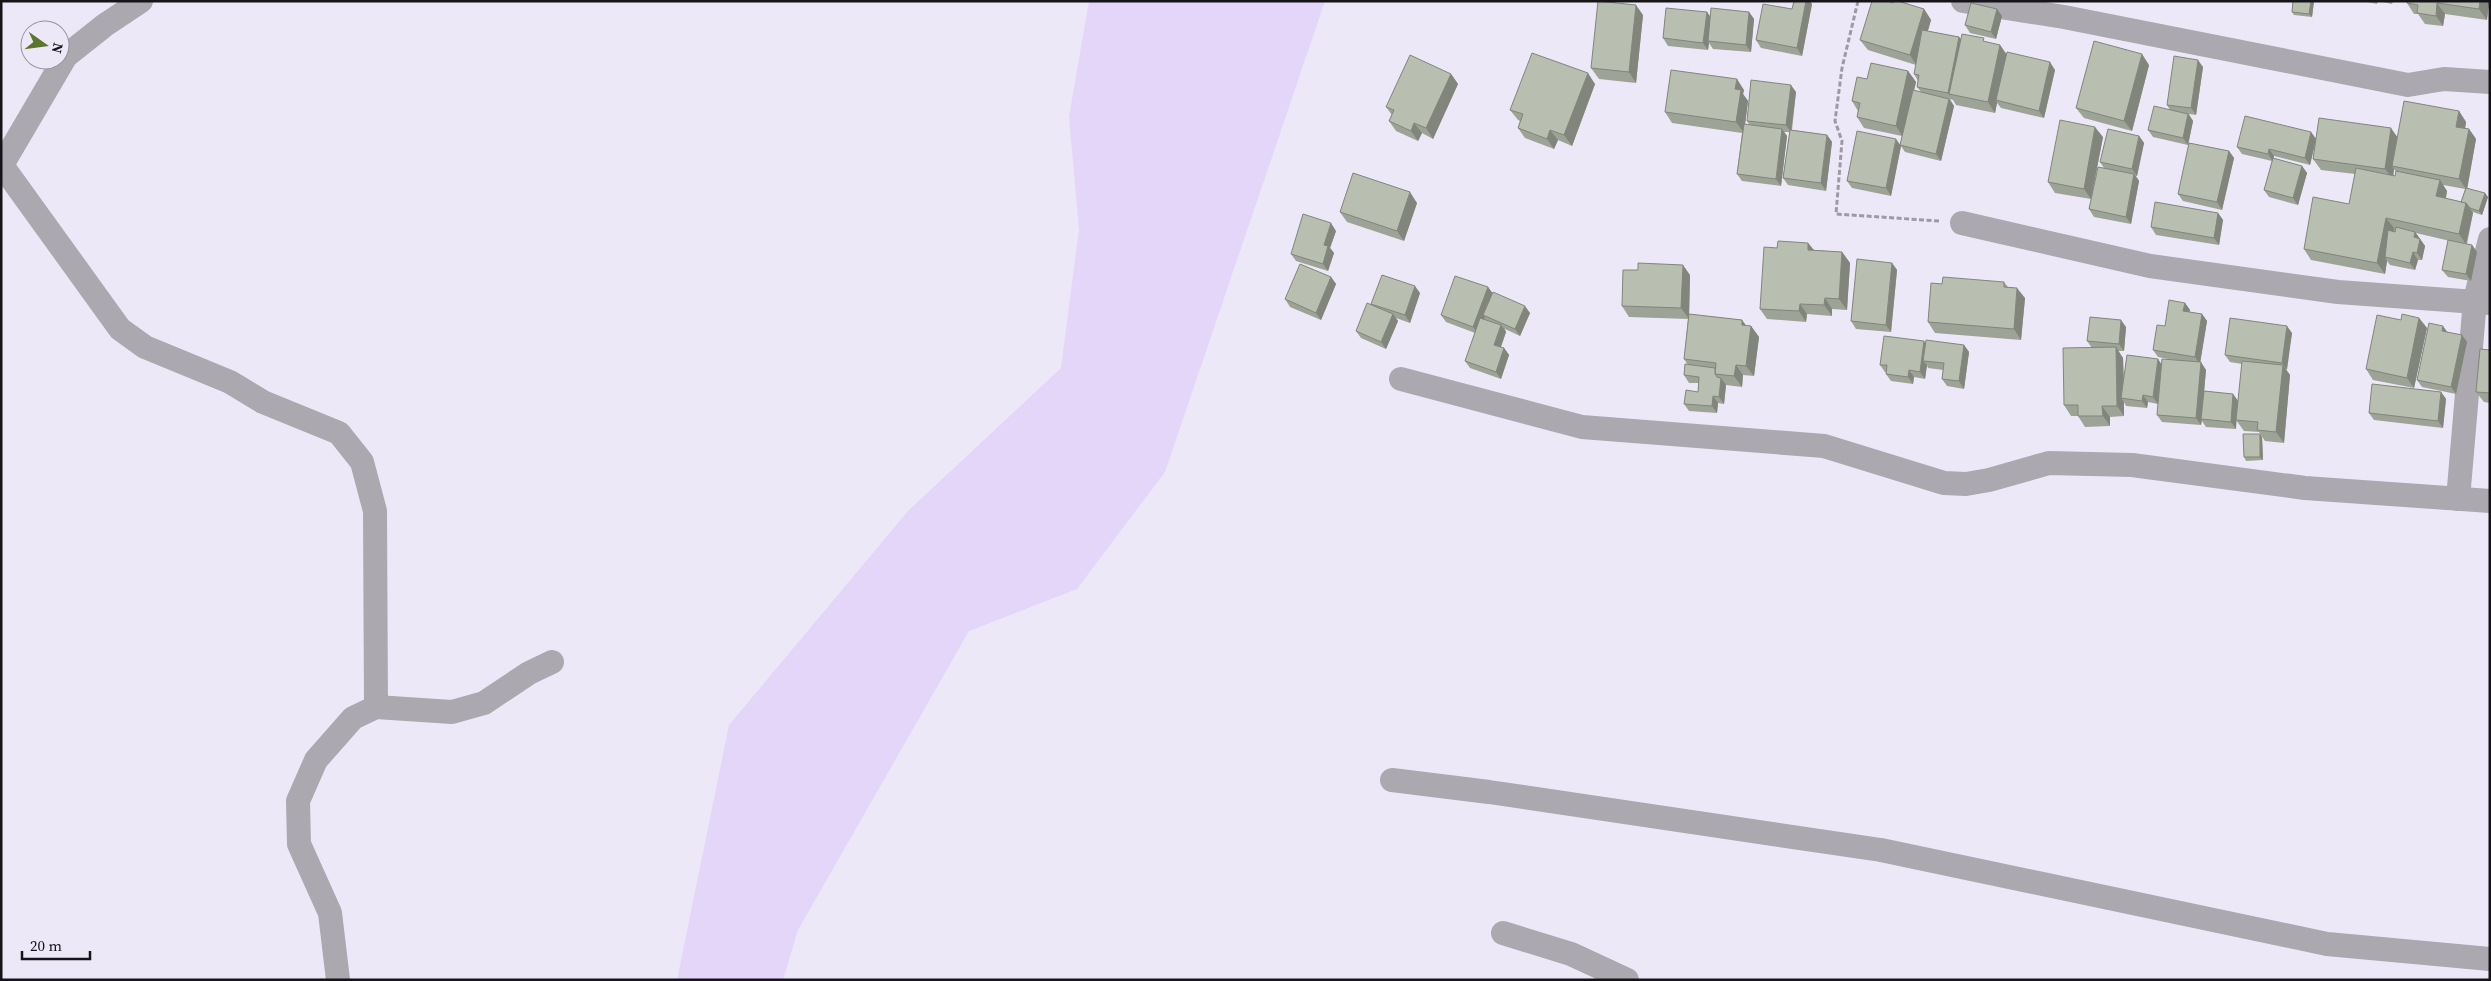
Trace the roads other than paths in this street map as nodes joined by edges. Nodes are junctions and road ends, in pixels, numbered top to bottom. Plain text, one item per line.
1 (142, 1) edge
2 (1963, 1) edge
3 (2490, 82) edge
4 (2, 164) edge
5 (1962, 223) road end
6 (2490, 239) edge
7 (2482, 302) edge
8 (1401, 379) dead end
9 (2458, 499) junction
10 (2490, 500) edge
11 (552, 662) dead end
12 (376, 707) junction
13 (1392, 780) dead end
14 (1503, 933) dead end
15 (2490, 959) edge
16 (338, 980) edge
17 (1627, 980) edge

1 - 4 street
2 - 3 street
4 - 12 street
5 - 7 street
6 - 7 street
7 - 9 street
8 - 9 street
9 - 10 street
11 - 12 street
12 - 16 street
13 - 15 street
14 - 17 street

